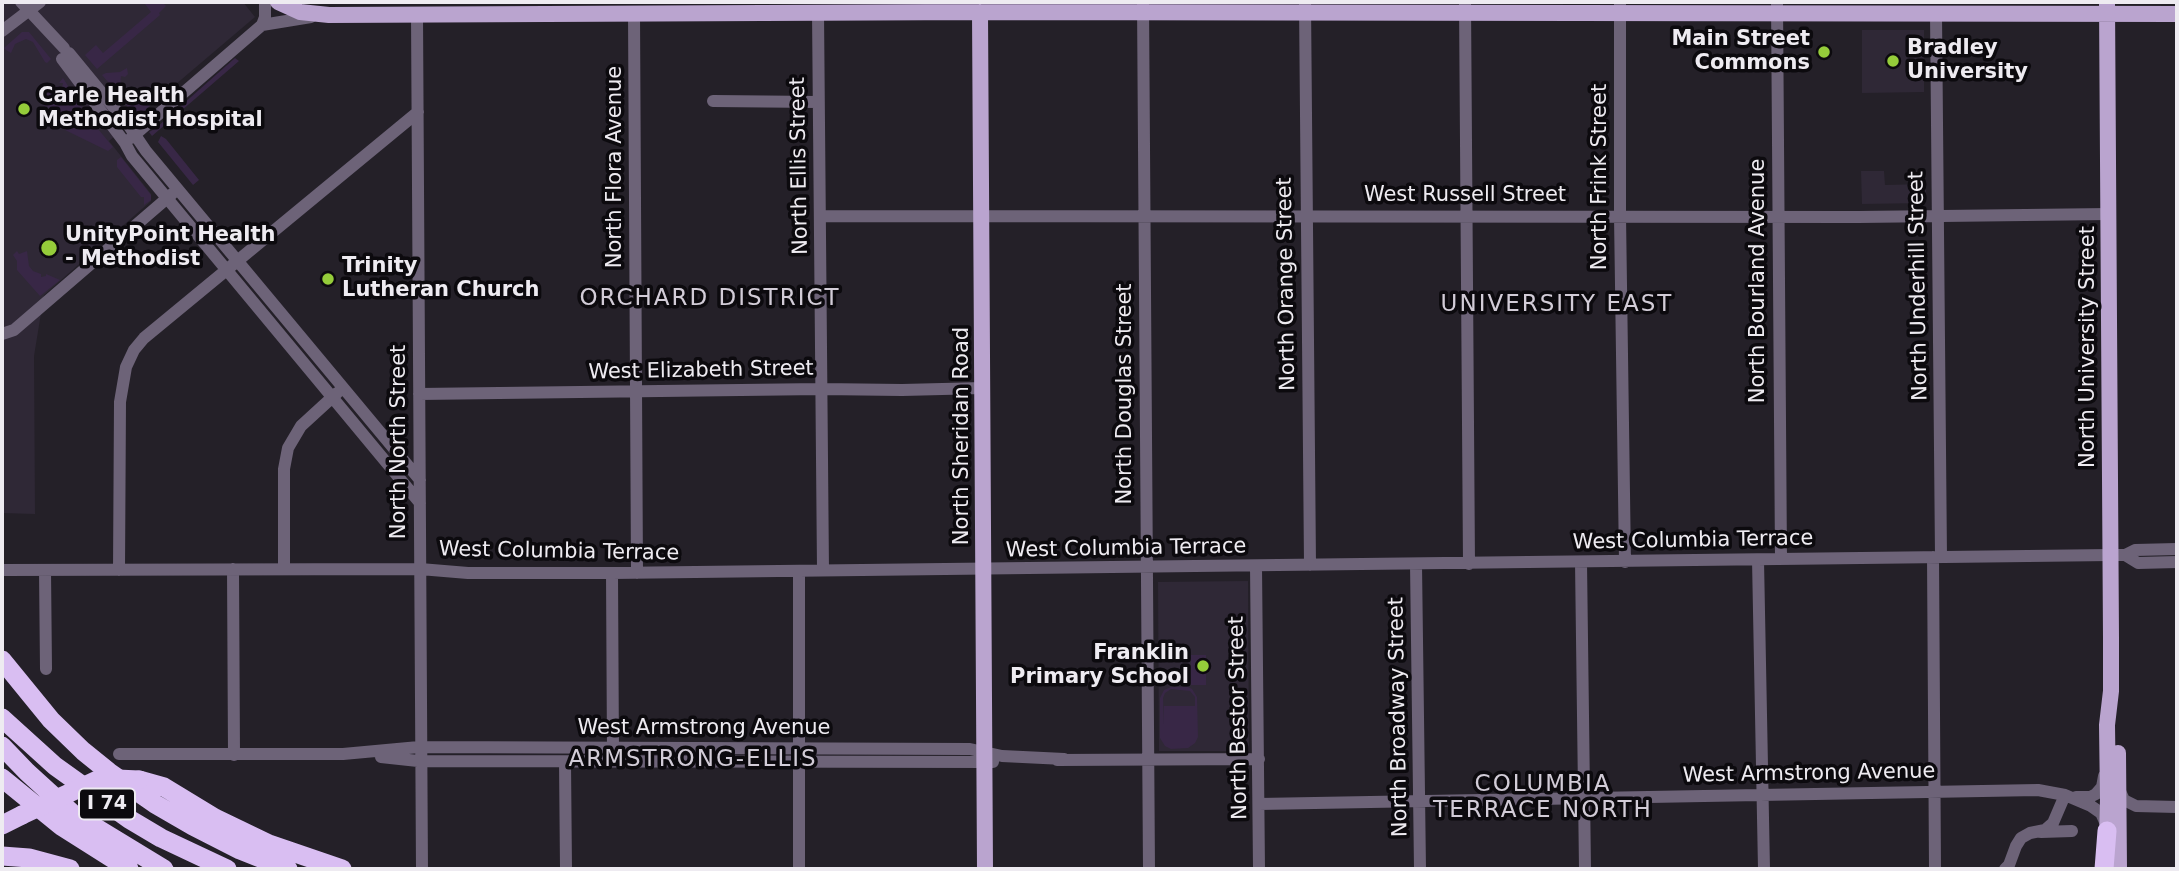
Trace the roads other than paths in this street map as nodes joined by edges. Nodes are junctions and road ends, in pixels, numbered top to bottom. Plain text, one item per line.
1 (265, 2) edge
2 (278, 2) edge
3 (30, 5) edge
4 (980, 7) edge
5 (1143, 7) edge
6 (1305, 7) edge
7 (477, 8) edge
8 (1465, 8) edge
9 (1620, 8) edge
10 (1777, 8) edge
11 (2108, 8) edge
12 (818, 12) junction
13 (634, 13) junction
14 (1936, 14) junction
15 (2177, 14) edge
16 (329, 15) junction
17 (417, 15) junction
18 (262, 25) junction
19 (2, 31) edge
20 (2, 40) edge
21 (713, 101) dead end
22 (818, 102) junction
23 (418, 112) junction
24 (130, 138) junction
25 (178, 190) junction
26 (167, 198) junction
27 (2109, 214) junction
28 (1143, 215) junction
29 (1306, 215) junction
30 (821, 216) junction
31 (982, 216) junction
32 (1467, 216) junction
33 (1620, 216) junction
34 (1778, 217) junction
35 (1939, 217) junction
36 (238, 262) junction
37 (227, 271) junction
38 (2, 334) edge
39 (343, 388) junction
40 (984, 388) junction
41 (821, 389) junction
42 (636, 391) junction
43 (419, 394) junction
44 (332, 398) junction
45 (420, 480) junction
46 (420, 503) junction
47 (2177, 549) edge
48 (2118, 555) junction
49 (1937, 557) junction
50 (1781, 559) junction
51 (1758, 560) junction
52 (1581, 562) junction
53 (1625, 562) junction
54 (2177, 562) edge
55 (1416, 564) junction
56 (1469, 564) junction
57 (1310, 565) junction
58 (1256, 566) junction
59 (1146, 568) junction
60 (233, 569) junction
61 (284, 569) junction
62 (420, 569) junction
63 (2, 570) edge
64 (46, 570) junction
65 (118, 570) junction
66 (799, 570) junction
67 (823, 570) junction
68 (985, 570) junction
69 (612, 573) junction
70 (637, 573) junction
71 (2, 660) edge
72 (46, 669) dead end
73 (2111, 691) junction
74 (2, 718) edge
75 (2, 746) edge
76 (421, 747) junction
77 (118, 754) dead end
78 (343, 754) junction
79 (2107, 754) junction
80 (234, 755) junction
81 (613, 755) junction
82 (799, 755) junction
83 (984, 757) junction
84 (1148, 759) junction
85 (1259, 760) junction
86 (421, 761) junction
87 (565, 762) junction
88 (2, 778) edge
89 (2119, 789) junction
90 (1935, 792) junction
91 (1763, 795) junction
92 (2065, 795) junction
93 (1583, 797) junction
94 (1419, 800) junction
95 (1259, 804) junction
96 (2177, 807) edge
97 (2, 825) edge
98 (2107, 829) junction
99 (2072, 831) dead end
100 (2041, 832) junction
101 (2015, 850) junction
102 (2, 856) edge
103 (422, 867) edge
104 (70, 869) edge
105 (129, 869) edge
106 (164, 869) edge
107 (227, 869) edge
108 (288, 869) edge
109 (342, 869) edge
110 (566, 869) edge
111 (799, 869) edge
112 (985, 869) edge
113 (1149, 869) edge
114 (1259, 869) edge
115 (1420, 869) edge
116 (1585, 869) edge
117 (1764, 869) edge
118 (1935, 869) edge
119 (2006, 869) edge
120 (2015, 869) edge
121 (2106, 869) edge
122 (2119, 869) edge

1 - 18 street
2 - 16 main road
3 - 19 street
3 - 20 street
3 - 24 street
4 - 5 main road
4 - 12 main road
4 - 31 main road, North Sheridan Road
5 - 6 main road
5 - 28 street, North Douglas Street
6 - 8 main road
6 - 29 street, North Orange Street
7 - 13 main road
7 - 17 main road
8 - 9 main road
8 - 32 street
9 - 10 main road
9 - 33 street, North Frink Street
10 - 14 main road
10 - 34 street, North Bourland Avenue
11 - 14 main road
11 - 15 main road
11 - 27 main road, North University Street
12 - 13 main road
12 - 22 street, North Ellis Street
13 - 42 street, North Flora Avenue
14 - 35 street, North Underhill Street
16 - 17 main road
16 - 18 street
17 - 23 street, North North Street
18 - 24 street
21 - 22 street
22 - 30 street, North Ellis Street
23 - 36 street
23 - 43 street, North North Street
24 - 25 street
24 - 26 street
25 - 26 street
25 - 36 street
26 - 37 street
26 - 38 street
27 - 35 street, West Russell Street
27 - 48 main road, North University Street
28 - 29 street, West Russell Street
28 - 31 street, West Russell Street
28 - 59 street, North Douglas Street
29 - 32 street, West Russell Street
29 - 57 street, North Orange Street
30 - 31 street, West Russell Street
30 - 41 street, North Ellis Street
31 - 40 main road, North Sheridan Road
32 - 33 street, West Russell Street
32 - 56 street
33 - 34 street, West Russell Street
33 - 53 street, North Frink Street
34 - 35 street, West Russell Street
34 - 50 street, North Bourland Avenue
35 - 49 street, North Underhill Street
36 - 37 street
36 - 39 street
37 - 44 street
37 - 65 street
39 - 44 street
39 - 45 street
40 - 41 street, West Elizabeth Street
40 - 68 main road, North Sheridan Road
41 - 42 street, West Elizabeth Street
41 - 67 street, North Ellis Street
42 - 43 street, West Elizabeth Street
42 - 70 street, North Flora Avenue
43 - 45 street, North North Street
44 - 46 street
44 - 61 street
45 - 46 street, North North Street
46 - 62 street, North North Street
47 - 48 street, West Columbia Terrace
48 - 49 street, West Columbia Terrace
48 - 54 street, West Columbia Terrace
48 - 73 main road, North University Street
49 - 50 street, West Columbia Terrace
49 - 90 street, North Underhill Street
50 - 51 street, West Columbia Terrace
51 - 53 street, West Columbia Terrace
51 - 91 street
52 - 53 street, West Columbia Terrace
52 - 56 street, West Columbia Terrace
52 - 93 street
55 - 56 street, West Columbia Terrace
55 - 57 street, West Columbia Terrace
55 - 94 street, North Broadway Street
57 - 58 street, West Columbia Terrace
58 - 59 street, West Columbia Terrace
58 - 85 street, North Bestor Street
59 - 68 street, West Columbia Terrace
59 - 84 street, North Douglas Street
60 - 61 street, West Columbia Terrace
60 - 65 street, West Columbia Terrace
60 - 80 street
61 - 62 street, West Columbia Terrace
62 - 69 street, West Columbia Terrace
62 - 76 street, North North Street
63 - 64 street, West Columbia Terrace
64 - 65 street, West Columbia Terrace
64 - 72 street
66 - 67 street, West Columbia Terrace
66 - 70 street, West Columbia Terrace
66 - 82 street
67 - 68 street, West Columbia Terrace
68 - 83 main road, North Sheridan Road
69 - 70 street, West Columbia Terrace
69 - 81 street
71 - 108 highway
73 - 79 main road, North University Street
73 - 89 main road, North University Street
74 - 107 highway, I 74
75 - 106 highway, I 74
76 - 78 street, West Armstrong Avenue
76 - 81 street, West Armstrong Avenue
76 - 86 street, North North Street
77 - 80 street, West Armstrong Avenue
78 - 80 street, West Armstrong Avenue
78 - 86 street, West Armstrong Avenue
79 - 92 street, West Armstrong Avenue
79 - 98 main road, North University Street
81 - 82 street, West Armstrong Avenue
81 - 87 street, West Armstrong Avenue
82 - 83 street, West Armstrong Avenue
82 - 111 street
83 - 84 street, West Armstrong Avenue
83 - 112 main road, North Sheridan Road
84 - 85 street, West Armstrong Avenue
84 - 113 street, North Douglas Street
85 - 95 street, North Bestor Street
86 - 87 street, West Armstrong Avenue
86 - 103 street, North North Street
87 - 110 street
88 - 105 highway
89 - 96 street
89 - 122 main road, North University Street
90 - 91 street, West Armstrong Avenue
90 - 92 street, West Armstrong Avenue
90 - 118 street, North Underhill Street
91 - 93 street, West Armstrong Avenue
91 - 117 street
92 - 98 street, West Armstrong Avenue
92 - 100 street
93 - 94 street, West Armstrong Avenue
93 - 116 street
94 - 95 street, West Armstrong Avenue
94 - 115 street, North Broadway Street
95 - 114 street, North Bestor Street
97 - 109 highway, bridge
98 - 121 highway
99 - 100 street
100 - 101 street
101 - 119 street
101 - 120 street
102 - 104 highway

